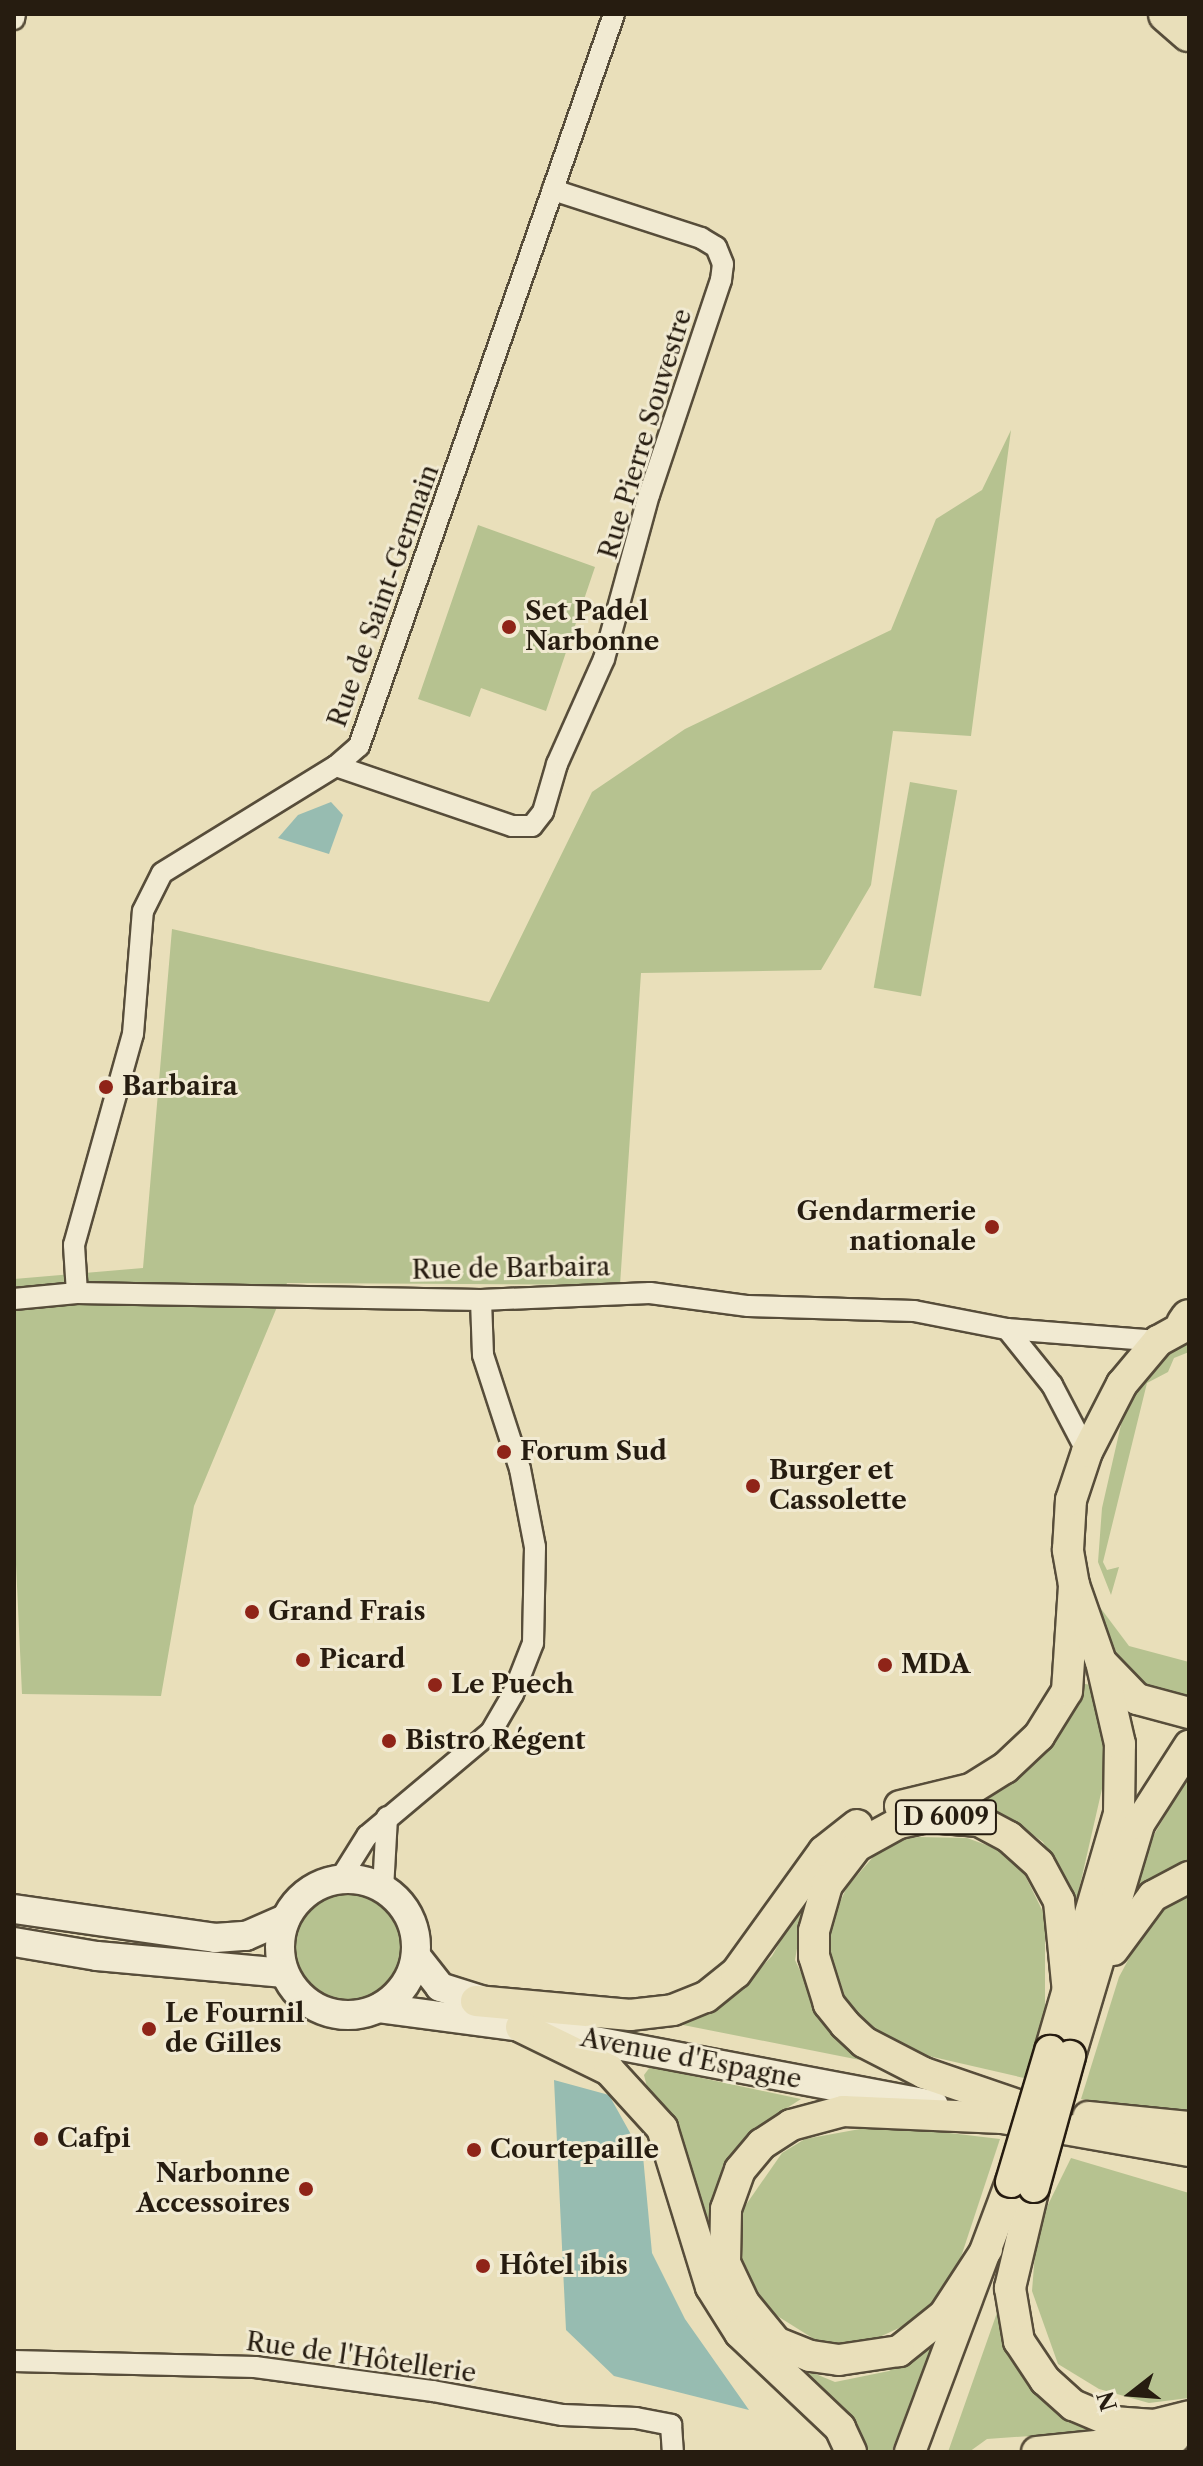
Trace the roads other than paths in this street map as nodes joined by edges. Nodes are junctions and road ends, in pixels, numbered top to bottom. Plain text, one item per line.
1 (614, 14) edge
2 (1167, 14) edge
3 (1189, 33) edge
4 (553, 190) junction
5 (336, 766) junction
6 (77, 1293) junction
7 (14, 1299) edge
8 (481, 1300) junction
9 (1180, 1327) edge
10 (1007, 1329) junction
11 (1087, 1452) junction
12 (1074, 1585) junction
13 (1101, 1662) junction
14 (1189, 1713) edge
15 (1189, 1746) edge
16 (387, 1817) junction
17 (1189, 1877) edge
18 (340, 1879) junction
19 (383, 1889) junction
20 (14, 1909) edge
21 (285, 1919) junction
22 (14, 1942) edge
23 (416, 1956) junction
24 (284, 1973) junction
25 (1097, 1975) junction
26 (1068, 1993) junction
27 (476, 2001) junction
28 (379, 2008) junction
29 (521, 2027) junction
30 (1060, 2053) junction
31 (1004, 2111) junction
32 (1070, 2123) junction
33 (1189, 2127) edge
34 (1189, 2139) edge
35 (1189, 2151) edge
36 (1189, 2171) edge
37 (1023, 2184) junction
38 (987, 2249) junction
39 (14, 2361) edge
40 (1189, 2416) edge
41 (1189, 2434) edge
42 (673, 2452) edge
43 (851, 2452) edge
44 (910, 2452) edge
45 (932, 2452) edge
46 (1037, 2452) edge

1 - 4 street, Rue de Saint-Germain
2 - 3 highway
4 - 5 street, Rue de Saint-Germain
4 - 5 street, Rue Pierre Souvestre
5 - 6 street, Rue de Saint-Germain
6 - 7 street, Rue de Barbaira
6 - 8 street, Rue de Barbaira
8 - 10 street, Rue de Barbaira
8 - 16 street
9 - 10 street, Rue de Barbaira
9 - 11 main road, D 6009
10 - 11 street
11 - 12 main road, D 6009
12 - 13 main road, D 6009
12 - 27 main road
13 - 14 main road
13 - 26 main road, D 6009
15 - 25 main road, D 6009
16 - 18 street
16 - 19 street
17 - 25 main road
18 - 19 main road
18 - 21 main road
19 - 23 main road
20 - 21 main road
21 - 24 main road
22 - 24 main road
23 - 27 main road, Avenue d'Espagne
23 - 28 main road
24 - 28 main road
25 - 30 main road, D 6009
26 - 30 main road, D 6009
26 - 31 main road, D 6009
27 - 31 main road, Avenue d'Espagne
28 - 29 main road, Avenue d'Espagne
29 - 31 main road, Avenue d'Espagne
29 - 43 main road
30 - 37 main road, D 6009, bridge
31 - 32 main road, D 6009
31 - 38 main road
32 - 33 main road
32 - 34 main road, D 6009
32 - 35 main road, D 6009
32 - 36 main road
37 - 38 main road, D 6009
37 - 40 main road
37 - 45 main road, D 6009
38 - 44 main road, D 6009
39 - 42 street, Rue de l'Hôtellerie
41 - 46 main road

